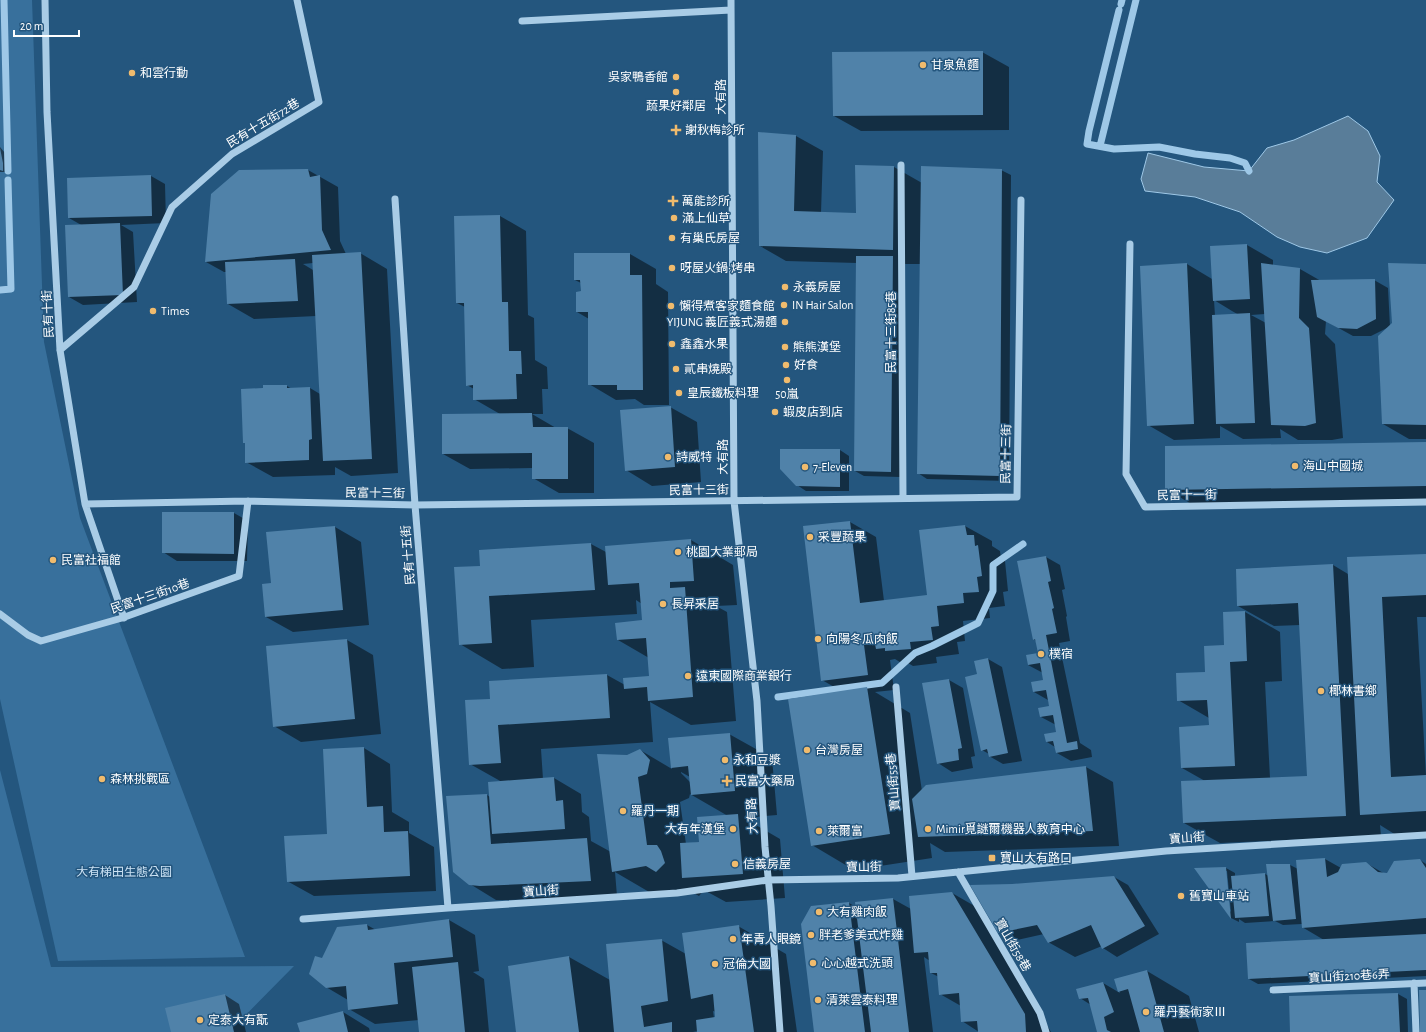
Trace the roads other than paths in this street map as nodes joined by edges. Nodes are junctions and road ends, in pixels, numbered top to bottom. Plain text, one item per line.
1 (45, 0) edge
2 (297, 0) edge
3 (731, 0) edge
4 (731, 10) junction
5 (522, 21) dead end
6 (901, 165) dead end
7 (395, 199) dead end
8 (1021, 200) dead end
9 (1130, 244) dead end
10 (60, 350) junction
11 (903, 498) junction
12 (734, 500) junction
13 (248, 501) junction
14 (1426, 502) edge
15 (84, 504) junction
16 (415, 505) junction
17 (0, 614) edge
18 (124, 618) junction
19 (896, 687) dead end
20 (1426, 835) edge
21 (958, 872) junction
22 (912, 876) junction
23 (768, 880) junction
24 (448, 908) junction
25 (303, 919) dead end
26 (1414, 983) junction
27 (1426, 983) edge
28 (1273, 990) dead end
29 (780, 1032) edge
30 (1046, 1032) edge
31 (1416, 1032) edge

1 - 10 street, 民有十街
2 - 10 street, 民有十五街72巷
3 - 4 street, 大有路
4 - 5 street
4 - 12 street, 大有路
6 - 11 street, 民富十三街85巷
7 - 16 street, 民有十五街
8 - 11 street, 民富十三街
9 - 14 street, 民富十一街
10 - 15 street, 民有十街
11 - 12 street, 民富十三街
12 - 16 street, 民富十三街
12 - 23 street, 大有路
13 - 15 street, 民富十三街
13 - 16 street, 民富十三街
13 - 18 street, 民富十三街10巷
15 - 18 street, 民有十街
16 - 24 street, 民有十五街
17 - 18 street, 民富十三街10巷
19 - 22 street, 寶山街55巷
20 - 21 street, 寶山街
21 - 22 street, 寶山街
21 - 30 street, 寶山街58巷
22 - 23 street, 寶山街
23 - 24 street, 寶山街
23 - 29 street, 大有路
24 - 25 street, 寶山街
26 - 27 street, 寶山街210巷6弄
26 - 28 street, 寶山街210巷6弄
26 - 31 street

